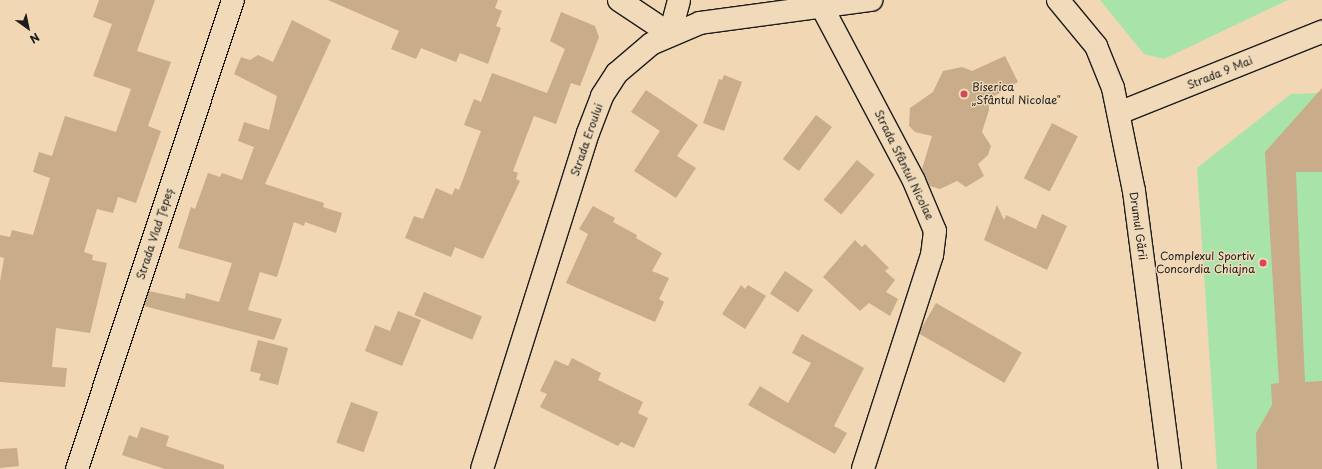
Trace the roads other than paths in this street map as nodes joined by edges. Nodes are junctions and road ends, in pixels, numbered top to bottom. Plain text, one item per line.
1 (232, 0) edge
2 (619, 0) edge
3 (679, 0) edge
4 (871, 0) edge
5 (1058, 0) edge
6 (822, 7) junction
7 (1322, 33) edge
8 (670, 34) junction
9 (1119, 113) junction
10 (77, 469) edge
11 (482, 469) edge
12 (863, 469) edge
13 (1170, 469) edge

1 - 10 street, Strada Vlad Țepeș
2 - 8 street
3 - 8 street
4 - 6 street, Strada Eroului
5 - 9 street, Drumul Gării
6 - 8 street, Strada Eroului
6 - 12 street, Strada Sfântul Nicolae
7 - 9 street, Strada 9 Mai
8 - 11 street, Strada Eroului
9 - 13 street, Drumul Gării

